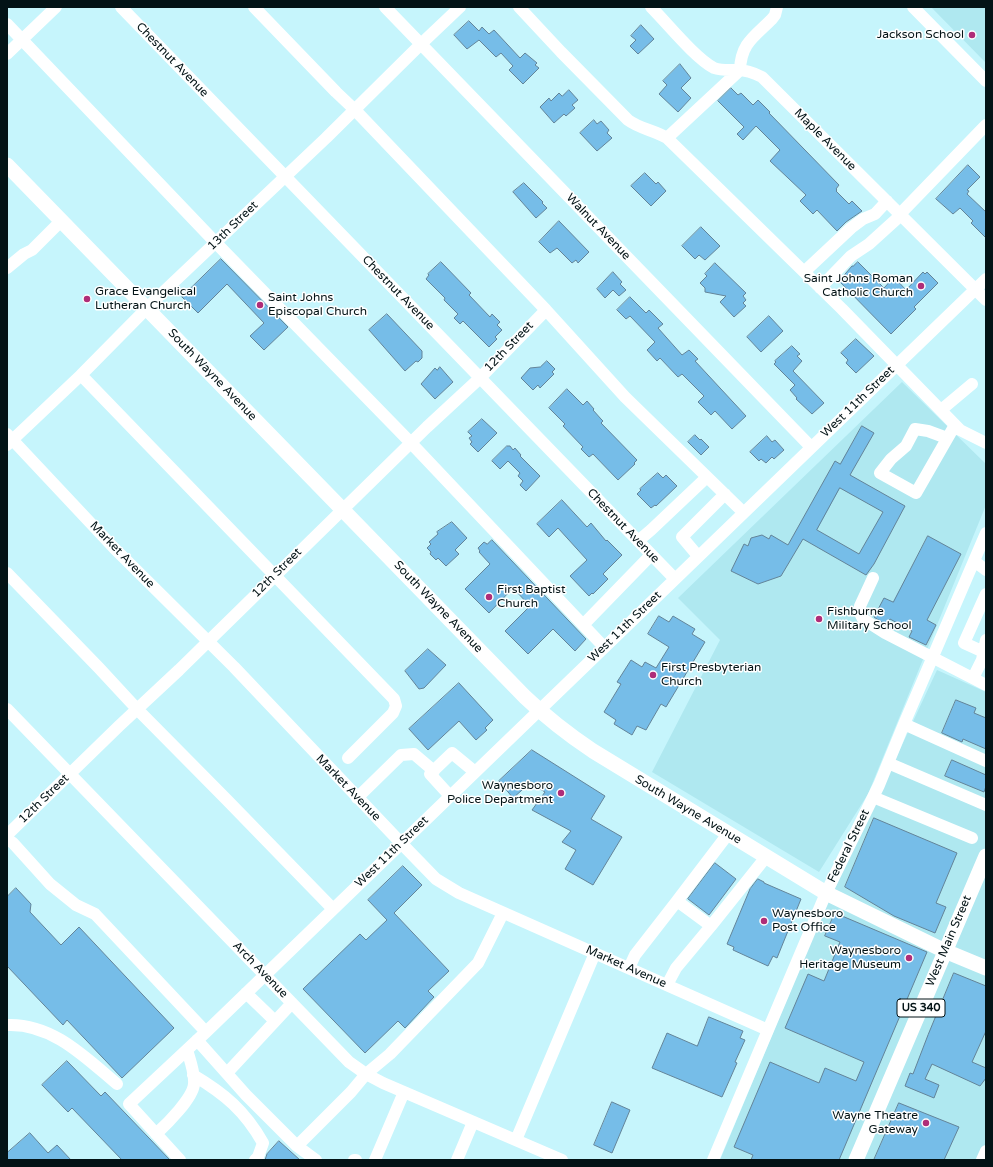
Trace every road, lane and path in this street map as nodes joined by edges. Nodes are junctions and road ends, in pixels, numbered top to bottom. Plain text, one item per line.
1 (56, 7) edge
2 (120, 7) edge
3 (254, 7) edge
4 (385, 7) edge
5 (460, 7) edge
6 (519, 7) edge
7 (651, 7) edge
8 (777, 7) edge
9 (913, 7) edge
10 (7, 24) edge
11 (22, 40) junction
12 (421, 44) junction
13 (7, 54) edge
14 (740, 70) junction
15 (986, 81) edge
16 (355, 110) junction
17 (986, 125) edge
18 (667, 138) junction
19 (7, 165) edge
20 (284, 176) junction
21 (887, 201) junction
22 (900, 214) junction
23 (61, 221) junction
24 (216, 243) junction
25 (7, 268) edge
26 (804, 272) junction
27 (986, 279) edge
28 (820, 288) junction
29 (975, 289) junction
30 (986, 300) edge
31 (147, 308) junction
32 (546, 310) junction
33 (897, 364) junction
34 (81, 375) junction
35 (480, 378) junction
36 (972, 384) dead end
37 (941, 410) junction
38 (955, 425) junction
39 (947, 438) junction
40 (9, 440) edge
41 (411, 443) junction
42 (986, 443) edge
43 (812, 447) junction
44 (707, 477) junction
45 (725, 494) junction
46 (343, 509) junction
47 (743, 512) junction
48 (986, 533) edge
49 (638, 541) junction
50 (651, 555) junction
51 (698, 556) junction
52 (974, 561) junction
53 (986, 570) edge
54 (7, 573) edge
55 (275, 576) junction
56 (873, 578) dead end
57 (675, 579) junction
58 (986, 594) edge
59 (583, 625) junction
60 (986, 640) edge
61 (208, 642) junction
62 (604, 647) junction
63 (985, 653) edge
64 (933, 657) junction
65 (973, 678) junction
66 (986, 685) edge
67 (7, 709) edge
68 (137, 709) junction
69 (539, 710) junction
70 (904, 724) junction
71 (348, 758) dead end
72 (986, 761) edge
73 (888, 763) junction
74 (434, 771) junction
75 (475, 772) junction
76 (70, 774) junction
77 (450, 796) junction
78 (873, 797) junction
79 (357, 798) junction
80 (986, 805) edge
81 (728, 834) junction
82 (7, 835) edge
83 (972, 838) dead end
84 (7, 839) edge
85 (401, 843) junction
86 (986, 856) edge
87 (766, 857) junction
88 (826, 893) junction
89 (677, 901) junction
90 (333, 909) junction
91 (503, 913) junction
92 (710, 926) junction
93 (945, 951) junction
94 (595, 954) junction
95 (629, 968) junction
96 (986, 968) edge
97 (264, 975) junction
98 (667, 985) junction
99 (246, 993) junction
100 (292, 1004) junction
101 (275, 1021) junction
102 (7, 1025) edge
103 (768, 1030) junction
104 (201, 1036) junction
105 (187, 1050) junction
106 (227, 1073) junction
107 (366, 1074) junction
108 (193, 1075) junction
109 (117, 1084) dead end
110 (404, 1092) junction
111 (473, 1122) junction
112 (156, 1134) junction
113 (516, 1140) junction
114 (297, 1146) junction
115 (986, 1151) edge
116 (180, 1160) edge
117 (254, 1160) edge
118 (316, 1160) edge
119 (375, 1160) edge
120 (457, 1160) edge
121 (562, 1160) edge
122 (713, 1160) edge
123 (856, 1160) edge
124 (982, 1160) edge

1 - 11 street
2 - 20 street, Chestnut Avenue
3 - 16 street
4 - 12 street, Walnut Avenue
5 - 12 street, 13th Street
6 - 18 street
7 - 14 street, Maple Avenue
8 - 14 street
9 - 15 street
10 - 11 street
11 - 13 street
11 - 24 street
12 - 16 street, 13th Street
12 - 43 street, Walnut Avenue
14 - 18 street
14 - 21 street, Maple Avenue
16 - 20 street, 13th Street
16 - 32 street
17 - 22 street
18 - 26 street
19 - 23 main road, South Wayne Avenue
20 - 24 street, 13th Street
20 - 35 street, Chestnut Avenue
21 - 22 street, Maple Avenue
21 - 26 street
22 - 28 street
22 - 29 street, Maple Avenue
23 - 25 street
23 - 31 main road, South Wayne Avenue
24 - 31 street, 13th Street
24 - 41 street
26 - 28 street
27 - 29 street, West 11th Street
28 - 33 street
29 - 30 street, Maple Avenue
29 - 33 street, West 11th Street
31 - 34 street, 13th Street
31 - 46 main road, South Wayne Avenue
32 - 35 street, 12th Street
32 - 44 street
33 - 37 street
33 - 43 street, West 11th Street
34 - 40 street, 13th Street
34 - 55 street
35 - 41 street, 12th Street
35 - 49 street, Chestnut Avenue
36 - 37 street
37 - 38 street
38 - 39 street
38 - 42 street
39 - 39 street
40 - 61 street, Market Avenue
41 - 46 street, 12th Street
41 - 59 street
43 - 47 street, West 11th Street
44 - 45 street
44 - 49 street
45 - 47 street
45 - 51 street
46 - 55 street, 12th Street
46 - 69 main road, South Wayne Avenue
47 - 51 street, West 11th Street
48 - 52 street, Federal Street
49 - 50 street, Chestnut Avenue
50 - 57 street, Chestnut Avenue
50 - 59 street
51 - 57 street, West 11th Street
52 - 53 street
52 - 64 street, Federal Street
54 - 68 street
55 - 61 street, 12th Street
55 - 71 street
56 - 64 street
57 - 62 street, West 11th Street
58 - 63 street
59 - 62 street
60 - 63 street
61 - 68 street, 12th Street
61 - 79 street, Market Avenue
62 - 69 street, West 11th Street
63 - 65 street
64 - 65 street
64 - 70 street, Federal Street
65 - 66 street
67 - 76 street, Arch Avenue
68 - 76 street, 12th Street
68 - 90 street
69 - 75 street, West 11th Street
69 - 81 main road, South Wayne Avenue
70 - 72 street
70 - 73 street, Federal Street
73 - 78 street, Federal Street
73 - 80 street
74 - 75 street
74 - 77 street
74 - 79 street
75 - 77 street, West 11th Street
76 - 82 street, 12th Street
76 - 97 street, Arch Avenue
77 - 85 street, West 11th Street
78 - 83 street
78 - 88 street, Federal Street
79 - 85 street, Market Avenue
81 - 87 main road, South Wayne Avenue
81 - 89 street
84 - 104 street
85 - 90 street, West 11th Street
85 - 91 street, Market Avenue
86 - 93 main road, West Main Street / US 340
87 - 88 main road, South Wayne Avenue
87 - 92 street
88 - 93 main road, South Wayne Avenue
88 - 103 street, Federal Street
89 - 92 street
89 - 95 street
90 - 97 street, West 11th Street
91 - 94 street, Market Avenue
91 - 107 street
92 - 98 street
93 - 96 main road, South Wayne Avenue
93 - 123 main road, West Main Street / US 340
94 - 95 street, Market Avenue
94 - 113 street
95 - 98 street, Market Avenue
97 - 99 street, West 11th Street
97 - 100 street, Arch Avenue
98 - 103 street, Market Avenue
99 - 101 street
99 - 104 street, West 11th Street
100 - 101 street
100 - 107 street, Arch Avenue
101 - 106 street
102 - 109 street
103 - 122 street, Federal Street
104 - 105 street, West 11th Street
104 - 106 street
105 - 108 street
105 - 112 street, West 11th Street
106 - 114 street
107 - 110 street, Arch Avenue
107 - 114 street
108 - 112 street
108 - 117 street
110 - 111 street, Arch Avenue
110 - 119 street
111 - 113 street, Arch Avenue
111 - 120 street
112 - 116 street
113 - 121 street, Arch Avenue
114 - 118 street
115 - 124 street

